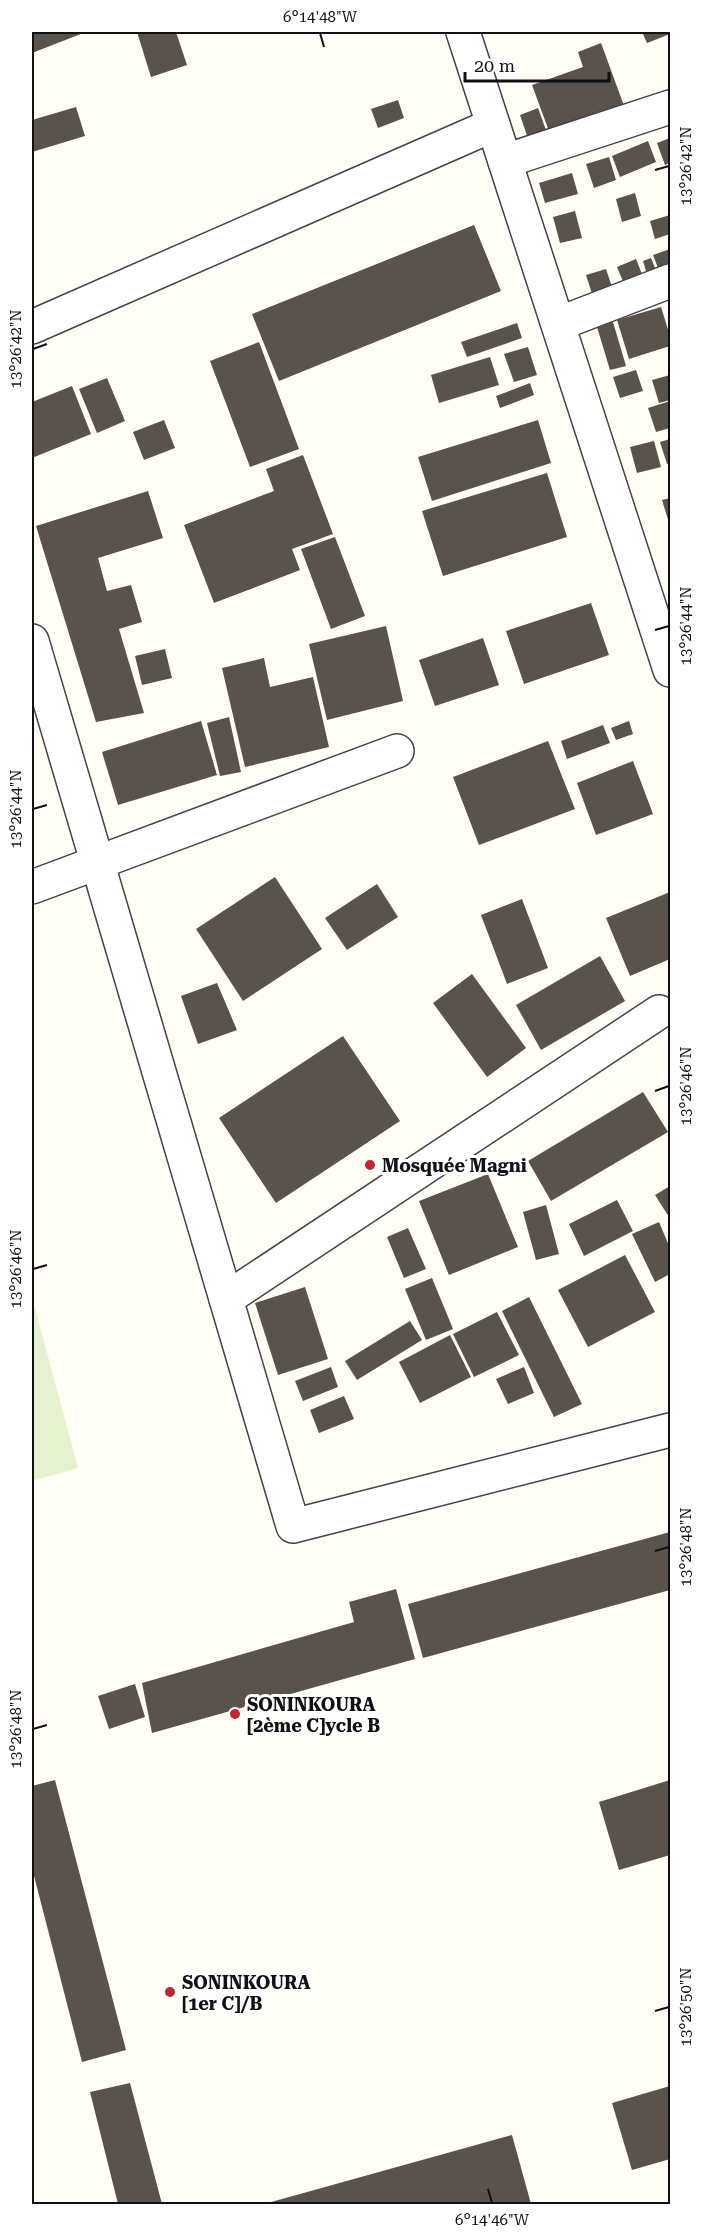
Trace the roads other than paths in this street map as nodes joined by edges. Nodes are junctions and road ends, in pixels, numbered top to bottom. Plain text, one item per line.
1 (464, 32) edge
2 (670, 107) edge
3 (494, 125) junction
4 (505, 161) junction
5 (670, 281) edge
6 (558, 324) junction
7 (32, 327) edge
8 (32, 641) edge
9 (670, 670) edge
10 (397, 751) dead end
11 (97, 863) junction
12 (32, 887) edge
13 (659, 1012) dead end
14 (226, 1299) junction
15 (670, 1430) edge

1 - 3 street
2 - 4 street
3 - 4 street
3 - 7 street
4 - 6 street
5 - 6 street
6 - 9 street
8 - 11 street
10 - 11 street
11 - 12 street
11 - 14 street
13 - 14 street
14 - 15 street

